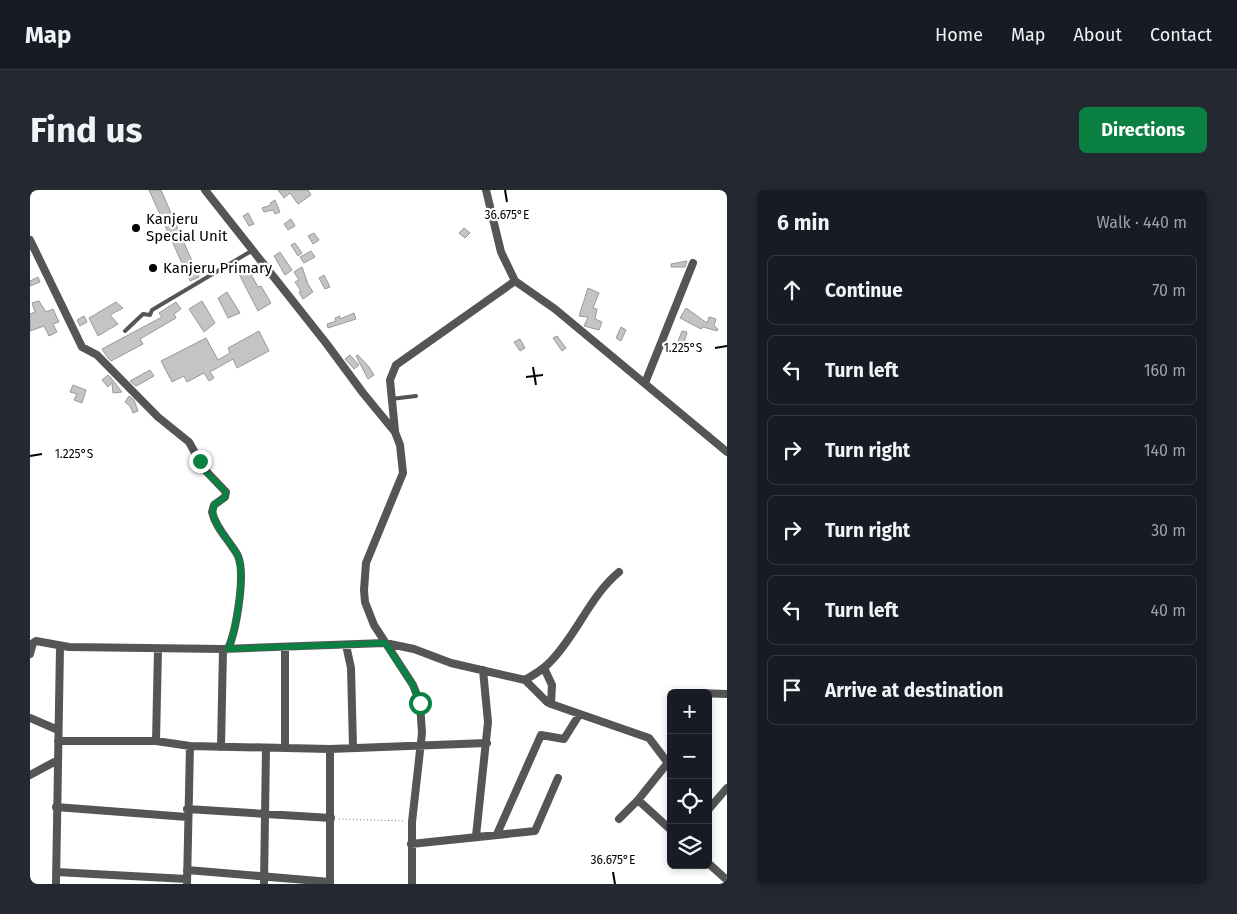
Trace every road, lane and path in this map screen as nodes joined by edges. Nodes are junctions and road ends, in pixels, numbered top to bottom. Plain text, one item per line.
1 (205, 190) edge
2 (486, 190) edge
3 (30, 240) edge
4 (253, 250) junction
5 (693, 263) dead end
6 (515, 281) junction
7 (126, 331) dead end
8 (645, 383) junction
9 (416, 396) dead end
10 (392, 399) junction
11 (396, 432) junction
12 (727, 452) edge
13 (619, 572) dead end
14 (385, 643) junction
15 (346, 645) junction
16 (60, 647) junction
17 (286, 647) junction
18 (158, 649) junction
19 (226, 649) junction
20 (30, 654) edge
21 (544, 668) junction
22 (483, 670) junction
23 (524, 680) junction
24 (712, 693) edge
25 (727, 694) edge
26 (551, 704) junction
27 (579, 715) junction
28 (30, 718) edge
29 (58, 730) junction
30 (156, 741) junction
31 (58, 742) junction
32 (487, 744) junction
33 (190, 746) junction
34 (222, 747) junction
35 (353, 747) junction
36 (421, 747) junction
37 (266, 748) junction
38 (286, 748) junction
39 (330, 748) junction
40 (667, 759) edge
41 (58, 760) junction
42 (667, 764) edge
43 (30, 775) edge
44 (558, 778) dead end
45 (727, 788) edge
46 (638, 800) junction
47 (712, 805) edge
48 (56, 807) junction
49 (187, 813) junction
50 (265, 814) junction
51 (331, 818) junction
52 (619, 819) dead end
53 (412, 822) junction
54 (667, 826) edge
55 (497, 834) junction
56 (476, 836) junction
57 (411, 844) junction
58 (712, 867) edge
59 (187, 870) junction
60 (56, 872) junction
61 (264, 880) edge
62 (727, 880) edge
63 (187, 882) edge
64 (330, 883) edge
65 (56, 884) edge
66 (412, 884) edge

1 - 4 street
2 - 6 street
3 - 19 street
4 - 7 lane
4 - 11 street
5 - 8 street
6 - 8 street
6 - 10 street
8 - 12 street
9 - 10 lane
10 - 11 street
11 - 14 street
13 - 21 street
14 - 15 street
14 - 22 street
14 - 36 street
15 - 17 street
15 - 35 street
16 - 18 street
16 - 20 street
16 - 29 street
17 - 19 street
17 - 38 street
18 - 19 street
18 - 30 street
19 - 34 street
21 - 23 street
21 - 26 street
22 - 23 street
22 - 32 street
23 - 26 street
24 - 25 street
26 - 27 street
27 - 40 street
27 - 55 street
28 - 29 street
29 - 31 street
30 - 31 street
30 - 33 street
31 - 41 street
32 - 36 street
32 - 56 street
33 - 34 street
33 - 49 street
34 - 37 street
35 - 36 street
35 - 39 street
36 - 53 street
37 - 38 street
37 - 50 street
38 - 39 street
39 - 51 street
41 - 43 street
41 - 48 street
42 - 46 street
44 - 55 street
45 - 47 street
46 - 52 street
46 - 54 street
48 - 49 street
48 - 60 street
49 - 50 street
49 - 59 street
50 - 51 street
50 - 61 street
51 - 53 path
51 - 64 street
53 - 57 street
55 - 56 street
56 - 57 street
57 - 66 street
58 - 62 street
59 - 61 street
59 - 63 street
60 - 63 street
60 - 65 street
61 - 64 street

